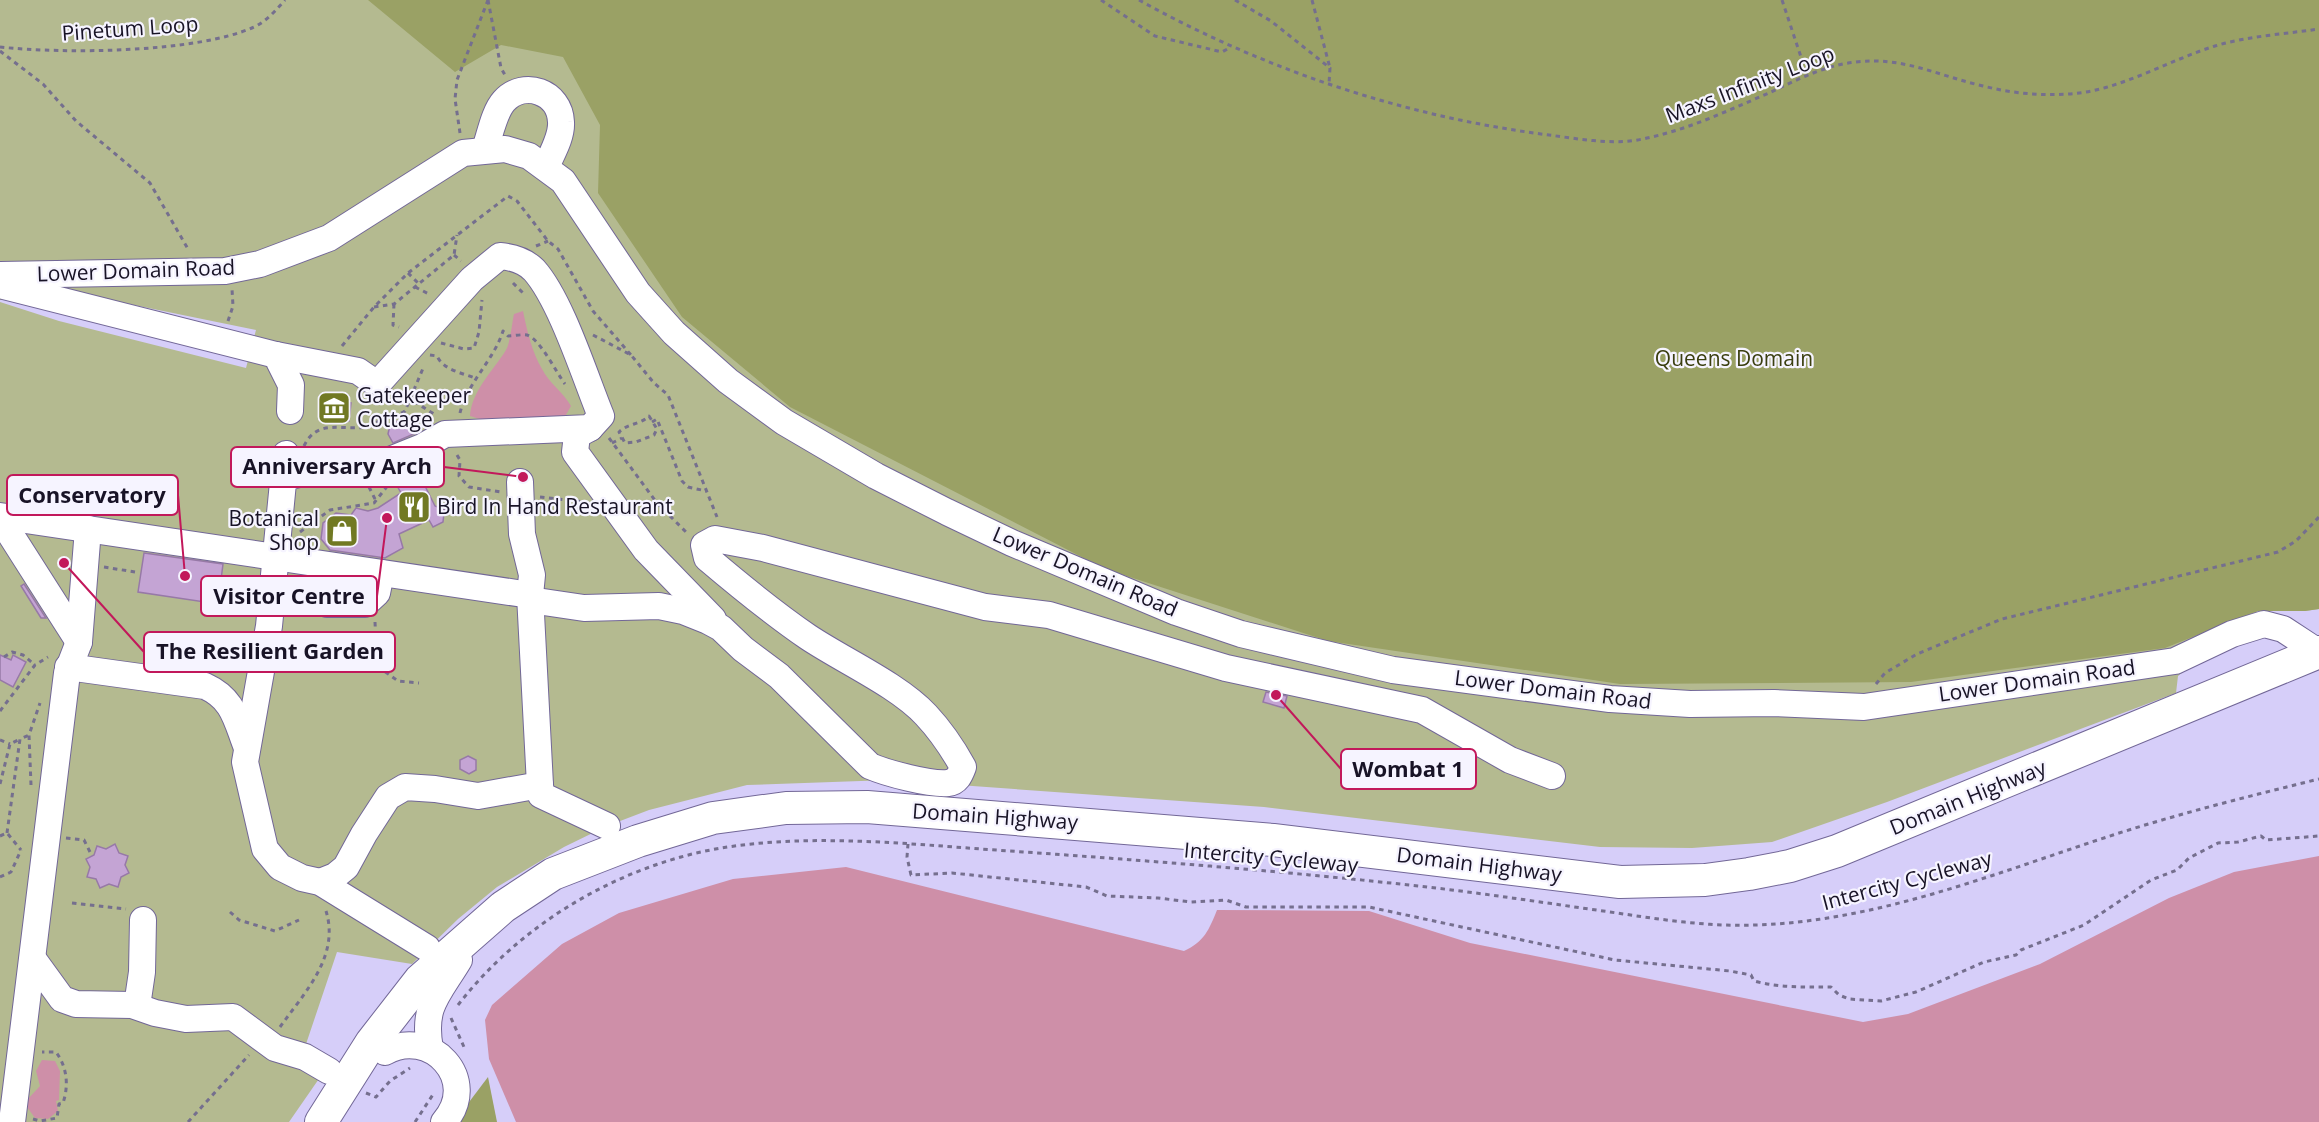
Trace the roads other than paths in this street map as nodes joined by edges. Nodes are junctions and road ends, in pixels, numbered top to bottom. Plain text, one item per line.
1 (474, 151) junction
2 (546, 166) junction
3 (0, 275) edge
4 (0, 285) edge
5 (276, 355) junction
6 (290, 411) dead end
7 (596, 422) junction
8 (294, 448) road end
9 (283, 478) junction
10 (520, 488) road end
11 (0, 517) edge
12 (88, 530) junction
13 (276, 553) junction
14 (660, 564) junction
15 (381, 573) junction
16 (273, 592) junction
17 (310, 597) junction
18 (530, 598) junction
19 (630, 606) junction
20 (269, 626) junction
21 (721, 628) junction
22 (80, 642) junction
23 (2318, 652) edge
24 (61, 658) junction
25 (247, 748) junction
26 (1552, 776) dead end
27 (540, 784) junction
28 (606, 841) junction
29 (316, 881) junction
30 (137, 914) road end
31 (427, 948) dead end
32 (33, 959) junction
33 (459, 960) junction
34 (137, 1006) junction
35 (385, 1052) junction
36 (421, 1058) junction
37 (329, 1071) dead end
38 (19, 1117) edge
39 (321, 1122) edge
40 (342, 1122) edge
41 (444, 1122) edge

1 - 2 street, Lower Domain Road
1 - 2 street
1 - 3 street, Lower Domain Road
2 - 23 street, Lower Domain Road
4 - 5 street
5 - 6 street
5 - 7 street
7 - 9 street
7 - 14 street
8 - 9 street
9 - 13 street
10 - 18 street
11 - 12 street
11 - 22 street
12 - 13 street
12 - 22 street
13 - 15 street
13 - 16 street
14 - 19 street
14 - 21 street
15 - 17 street
15 - 18 street
16 - 17 street
16 - 20 street
17 - 20 street
18 - 19 street
18 - 27 street
19 - 21 street
20 - 25 street
21 - 26 street
22 - 24 street
23 - 28 main road, Domain Highway
24 - 25 street
24 - 32 street
25 - 29 street
27 - 28 street
27 - 29 street
28 - 33 main road, Domain Highway
28 - 39 main road, Domain Highway
29 - 31 street
30 - 34 street
32 - 34 street
32 - 38 street
33 - 35 main road, Domain Highway
33 - 36 street
34 - 37 street
35 - 36 street
35 - 40 main road, Domain Highway
36 - 41 street

